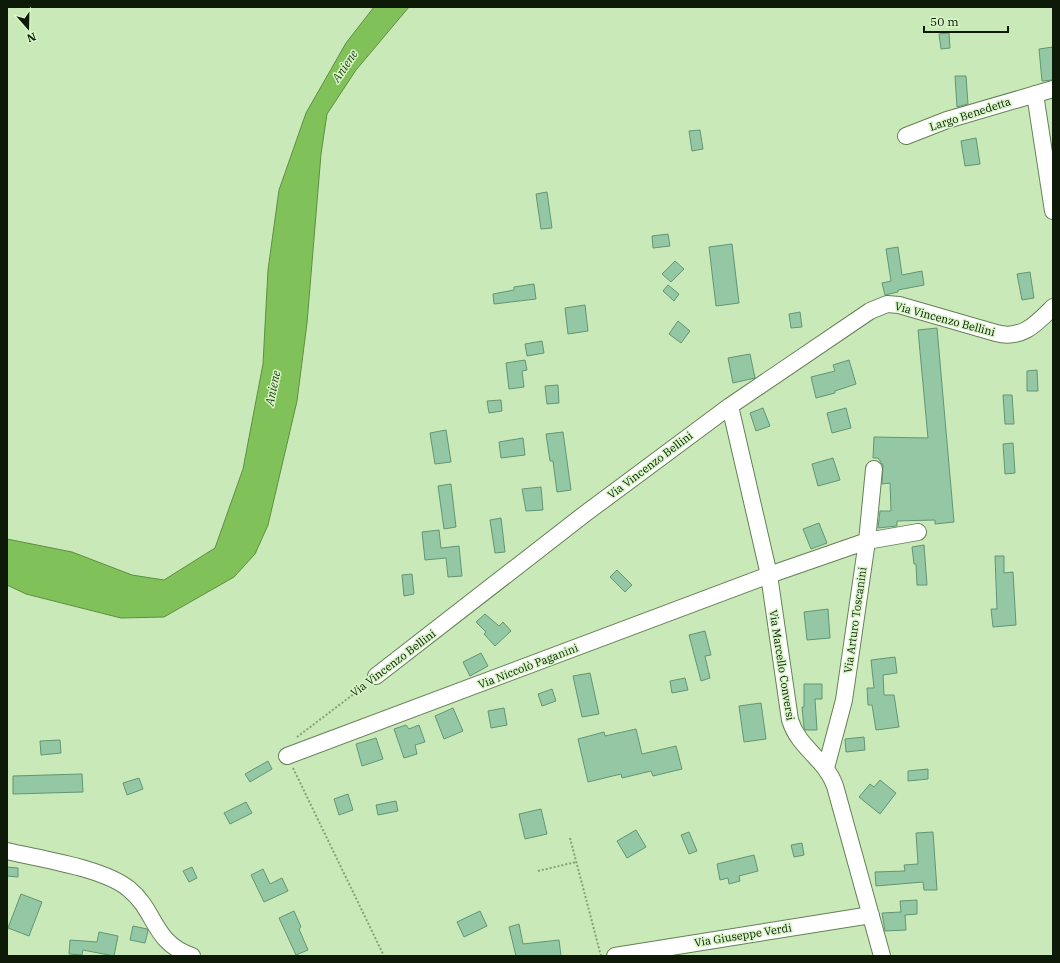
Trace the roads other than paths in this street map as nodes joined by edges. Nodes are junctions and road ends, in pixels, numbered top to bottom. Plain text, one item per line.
1 (1053, 88) edge
2 (1035, 94) junction
3 (906, 136) dead end
4 (1053, 211) edge
5 (1053, 307) edge
6 (730, 406) junction
7 (874, 469) dead end
8 (918, 532) dead end
9 (867, 541) junction
10 (769, 575) junction
11 (376, 676) road end
12 (287, 756) road end
13 (826, 768) junction
14 (7, 851) edge
15 (871, 916) junction
16 (192, 956) edge
17 (615, 956) edge
18 (882, 956) edge

1 - 2 street, Largo Benedetta
2 - 3 street, Largo Benedetta
2 - 4 street
5 - 6 street, Via Vincenzo Bellini
6 - 10 street, Via Marcello Conversi
6 - 11 street, Via Vincenzo Bellini
7 - 9 street, Via Arturo Toscanini
8 - 9 street, Via Niccolò Paganini
9 - 10 street, Via Niccolò Paganini
9 - 13 street, Via Arturo Toscanini
10 - 12 street, Via Niccolò Paganini
10 - 13 street, Via Marcello Conversi
13 - 15 street, Via Marcello Conversi
14 - 16 street
15 - 17 street, Via Giuseppe Verdi
15 - 18 street, Via Marcello Conversi

